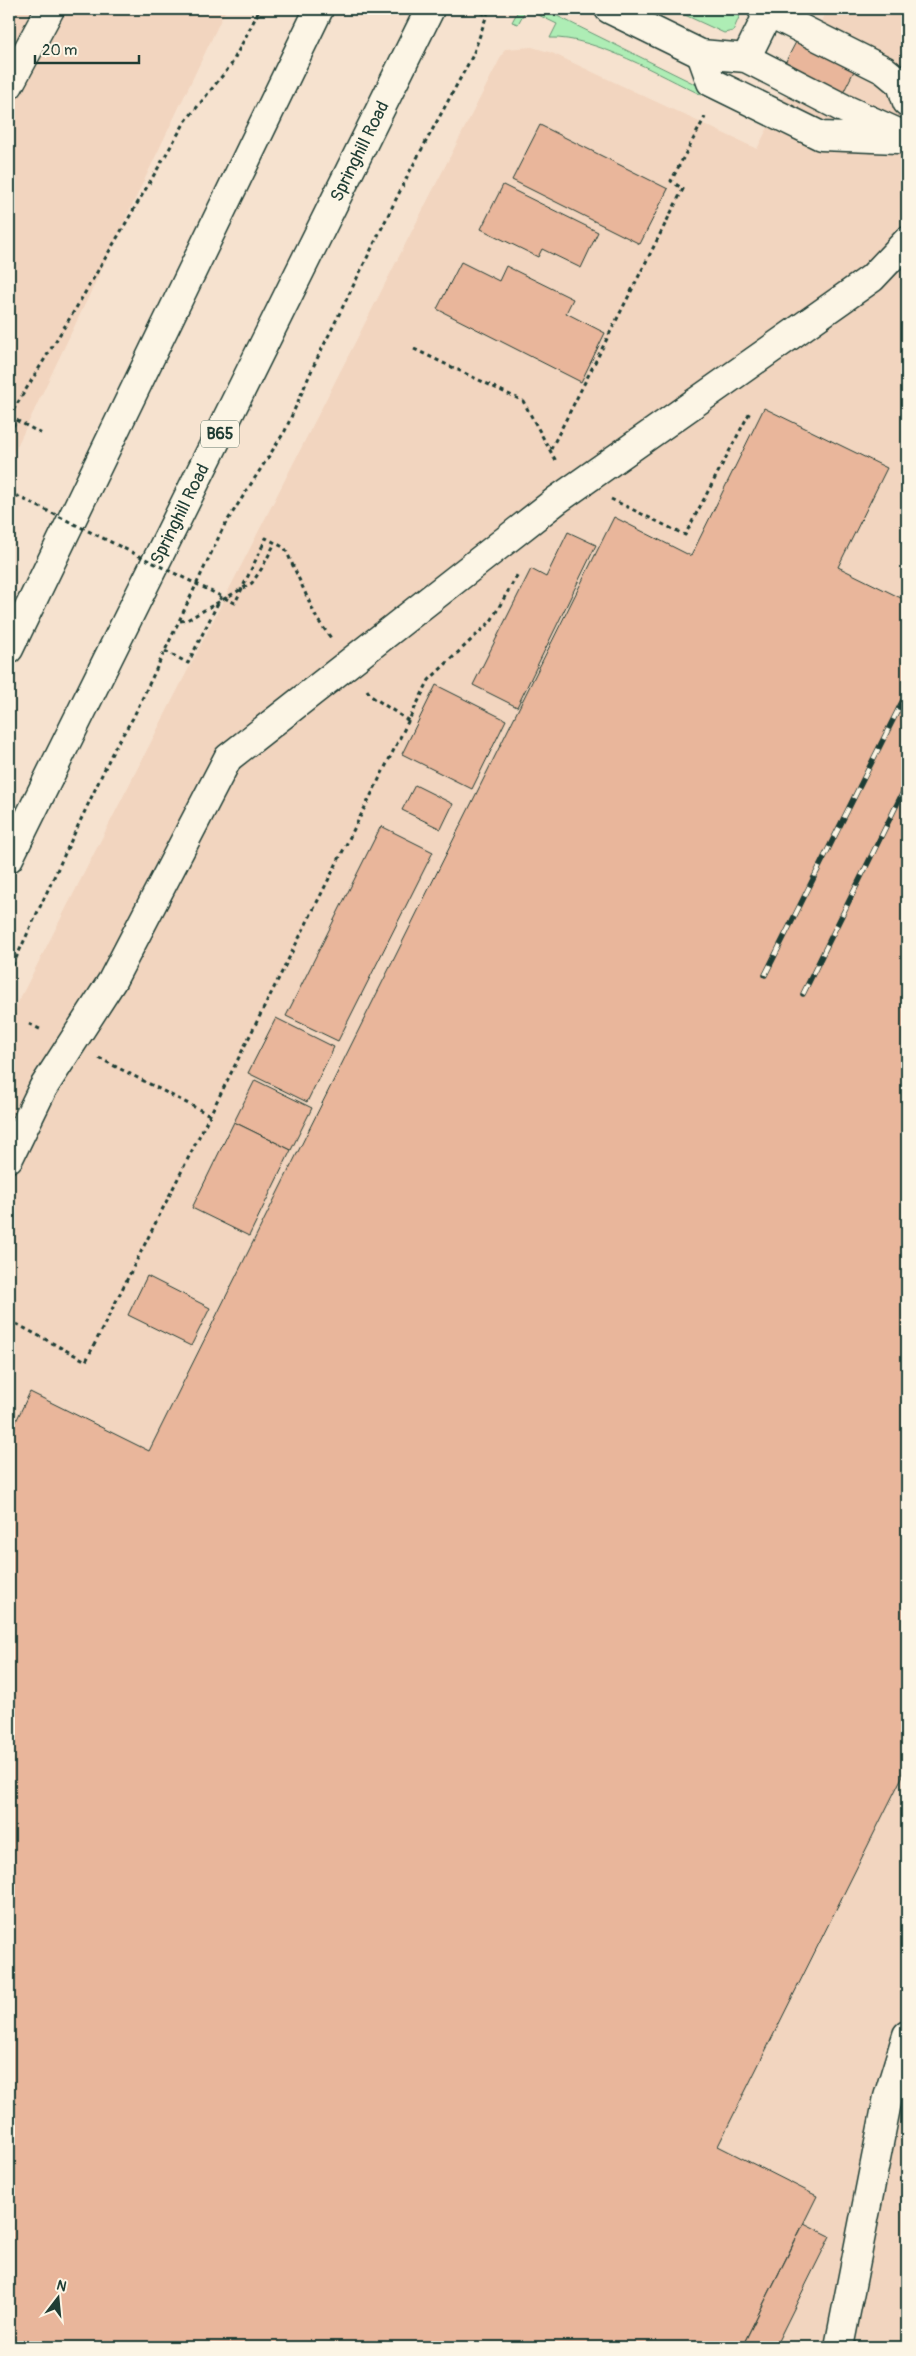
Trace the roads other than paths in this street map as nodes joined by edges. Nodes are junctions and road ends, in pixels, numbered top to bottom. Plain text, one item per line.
1 (50, 9) edge
2 (320, 9) edge
3 (430, 9) edge
4 (610, 9) edge
5 (765, 10) edge
6 (701, 54) junction
7 (746, 58) junction
8 (9, 85) edge
9 (907, 102) edge
10 (907, 138) edge
11 (907, 241) edge
12 (9, 649) edge
13 (9, 858) edge
14 (9, 1158) edge
15 (907, 2035) edge
16 (839, 2347) edge

1 - 8 street
2 - 12 street
3 - 13 street, Springhill Road / B65
4 - 6 street
5 - 7 street
5 - 9 street
6 - 7 street
6 - 10 street
7 - 10 street
11 - 14 street
15 - 16 street

